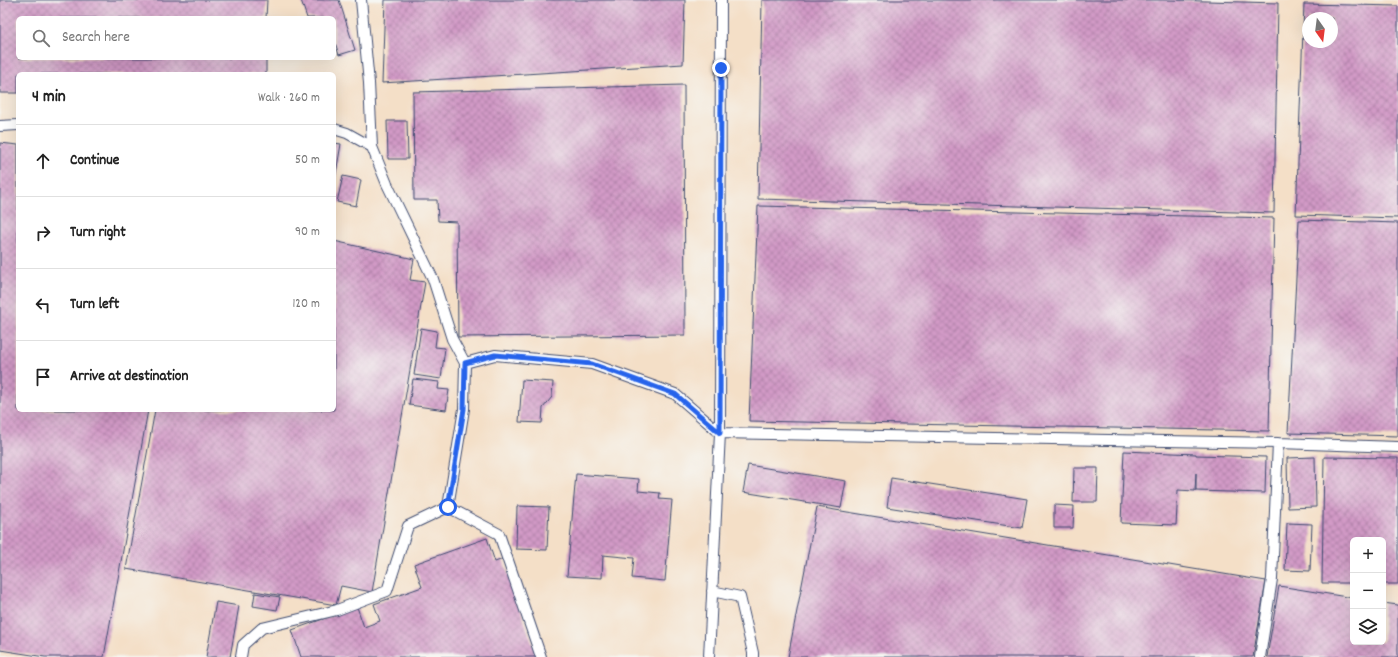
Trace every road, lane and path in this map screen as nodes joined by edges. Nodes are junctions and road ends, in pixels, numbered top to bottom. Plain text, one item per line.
1 (361, 0) edge
2 (721, 0) edge
3 (0, 126) edge
4 (16, 126) edge
5 (336, 131) edge
6 (372, 146) junction
7 (465, 363) junction
8 (720, 433) junction
9 (1278, 443) junction
10 (1398, 447) edge
11 (448, 507) junction
12 (712, 592) junction
13 (241, 657) edge
14 (541, 657) edge
15 (709, 657) edge
16 (753, 657) edge
17 (1260, 657) edge

1 - 6 lane
2 - 8 lane
3 - 4 lane
5 - 6 lane
6 - 7 lane
7 - 8 lane
7 - 11 lane
8 - 9 lane
8 - 12 lane
9 - 10 lane
9 - 17 lane
11 - 13 lane
11 - 14 lane
12 - 15 lane
12 - 16 lane

